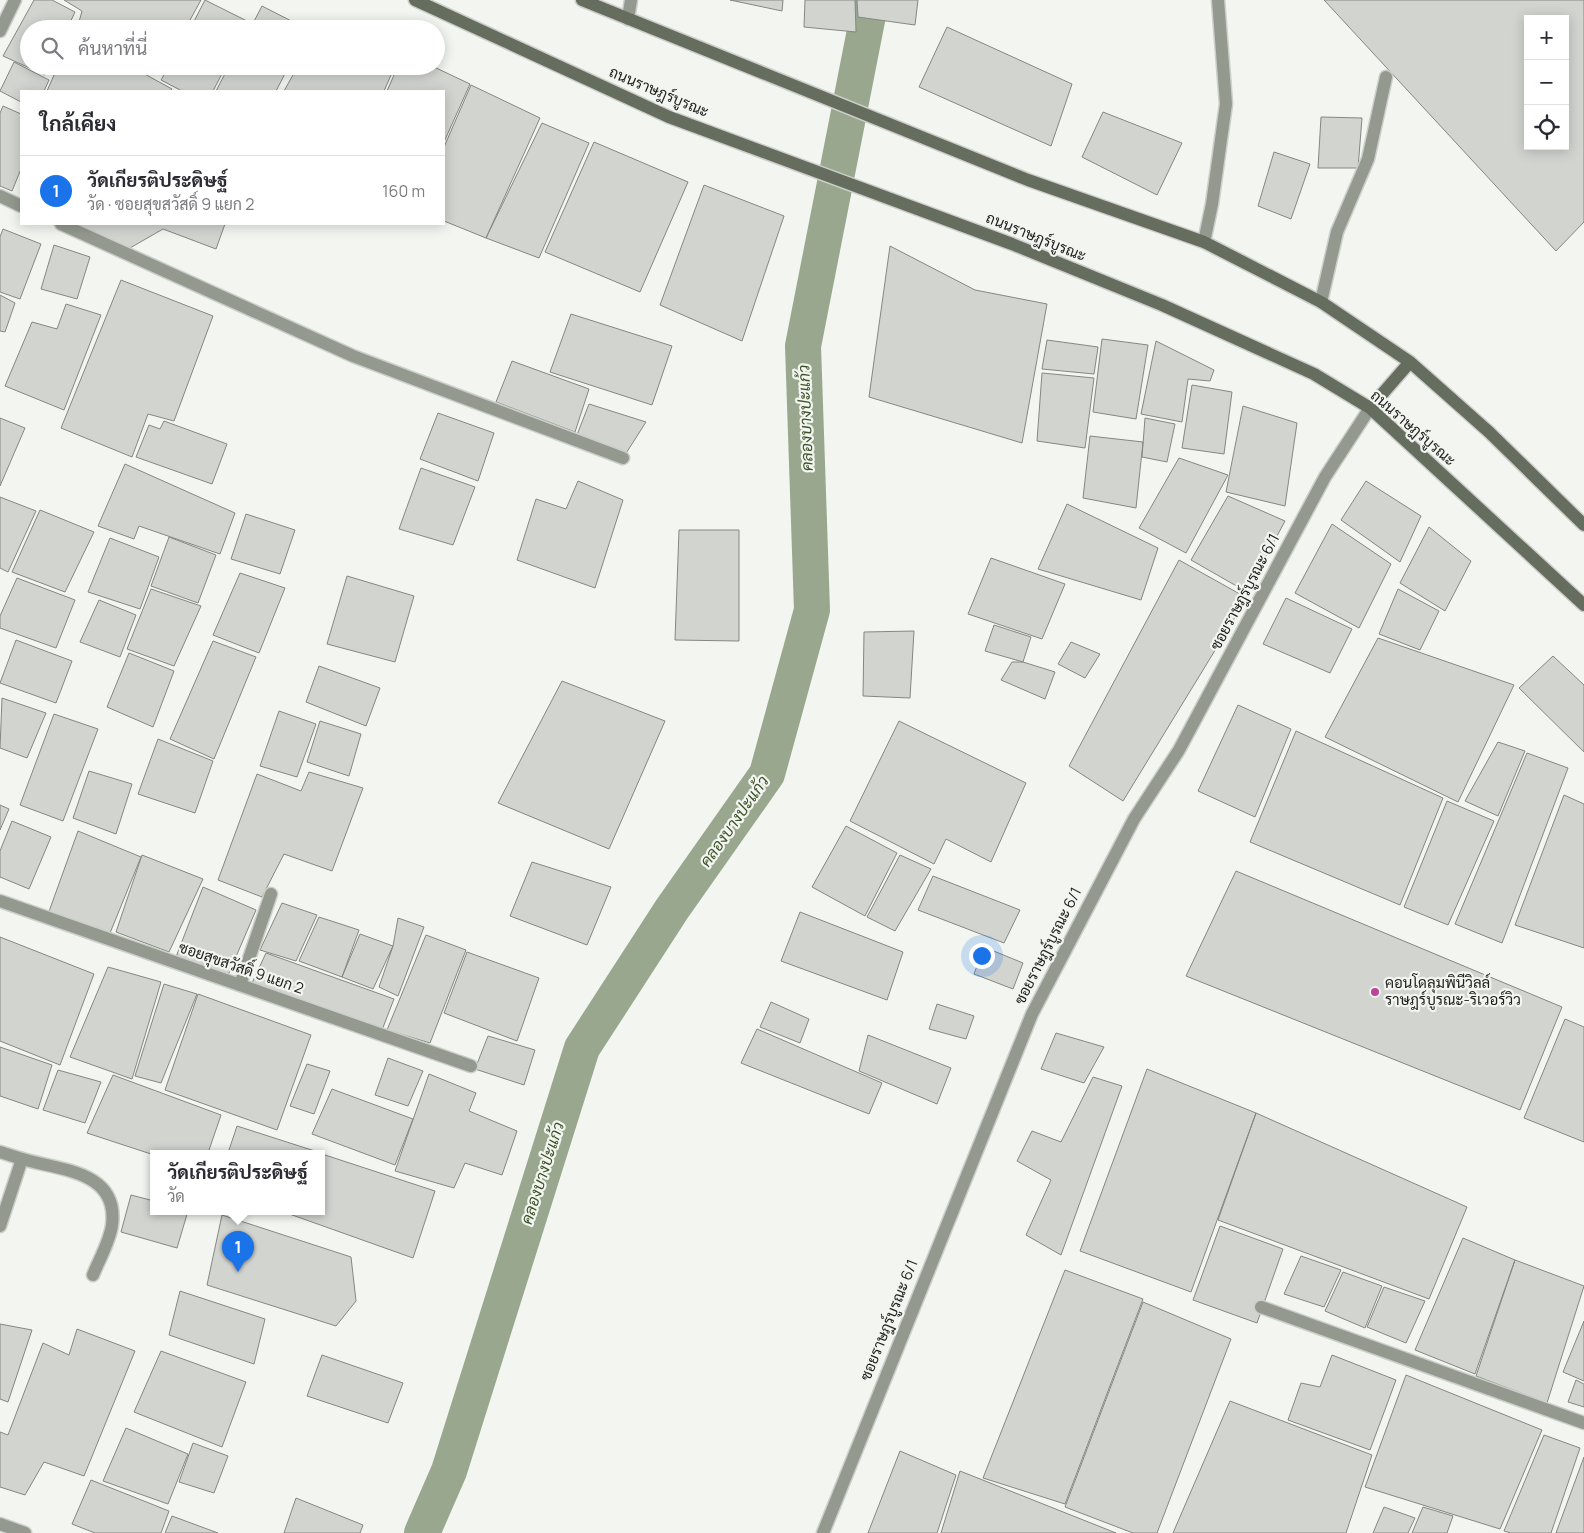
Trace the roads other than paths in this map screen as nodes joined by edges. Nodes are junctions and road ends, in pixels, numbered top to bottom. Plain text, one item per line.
1 (15, 0) edge
2 (415, 0) edge
3 (582, 0) edge
4 (630, 0) edge
5 (1218, 0) edge
6 (628, 19) junction
7 (0, 31) edge
8 (1386, 77) dead end
9 (0, 196) edge
10 (20, 206) edge
11 (63, 225) edge
12 (1204, 242) junction
13 (1321, 302) junction
14 (1410, 362) junction
15 (1370, 408) junction
16 (623, 458) dead end
17 (1584, 525) edge
18 (1584, 605) edge
19 (272, 894) dead end
20 (0, 901) edge
21 (240, 985) junction
22 (471, 1066) dead end
23 (0, 1152) edge
24 (22, 1159) junction
25 (0, 1226) edge
26 (93, 1275) dead end
27 (1261, 1307) dead end
28 (1584, 1423) edge
29 (0, 1524) edge
30 (26, 1533) edge
31 (823, 1533) edge

1 - 7 street
2 - 15 main road, ถนนราษฎร์บูรณะ
3 - 6 main road
4 - 6 street
5 - 12 street
6 - 12 main road
8 - 13 street
9 - 10 street
11 - 16 street
12 - 13 main road
13 - 14 main road
14 - 15 main road
14 - 17 main road
15 - 18 main road, ถนนราษฎร์บูรณะ
15 - 31 street, ซอยราษฎร์บูรณะ 6/1
19 - 21 street
20 - 21 street, ซอยสุขสวัสดิ์ 9 แยก 2
21 - 22 street, ซอยสุขสวัสดิ์ 9 แยก 2
23 - 24 street
24 - 25 street
24 - 26 street
27 - 28 street
29 - 30 street

